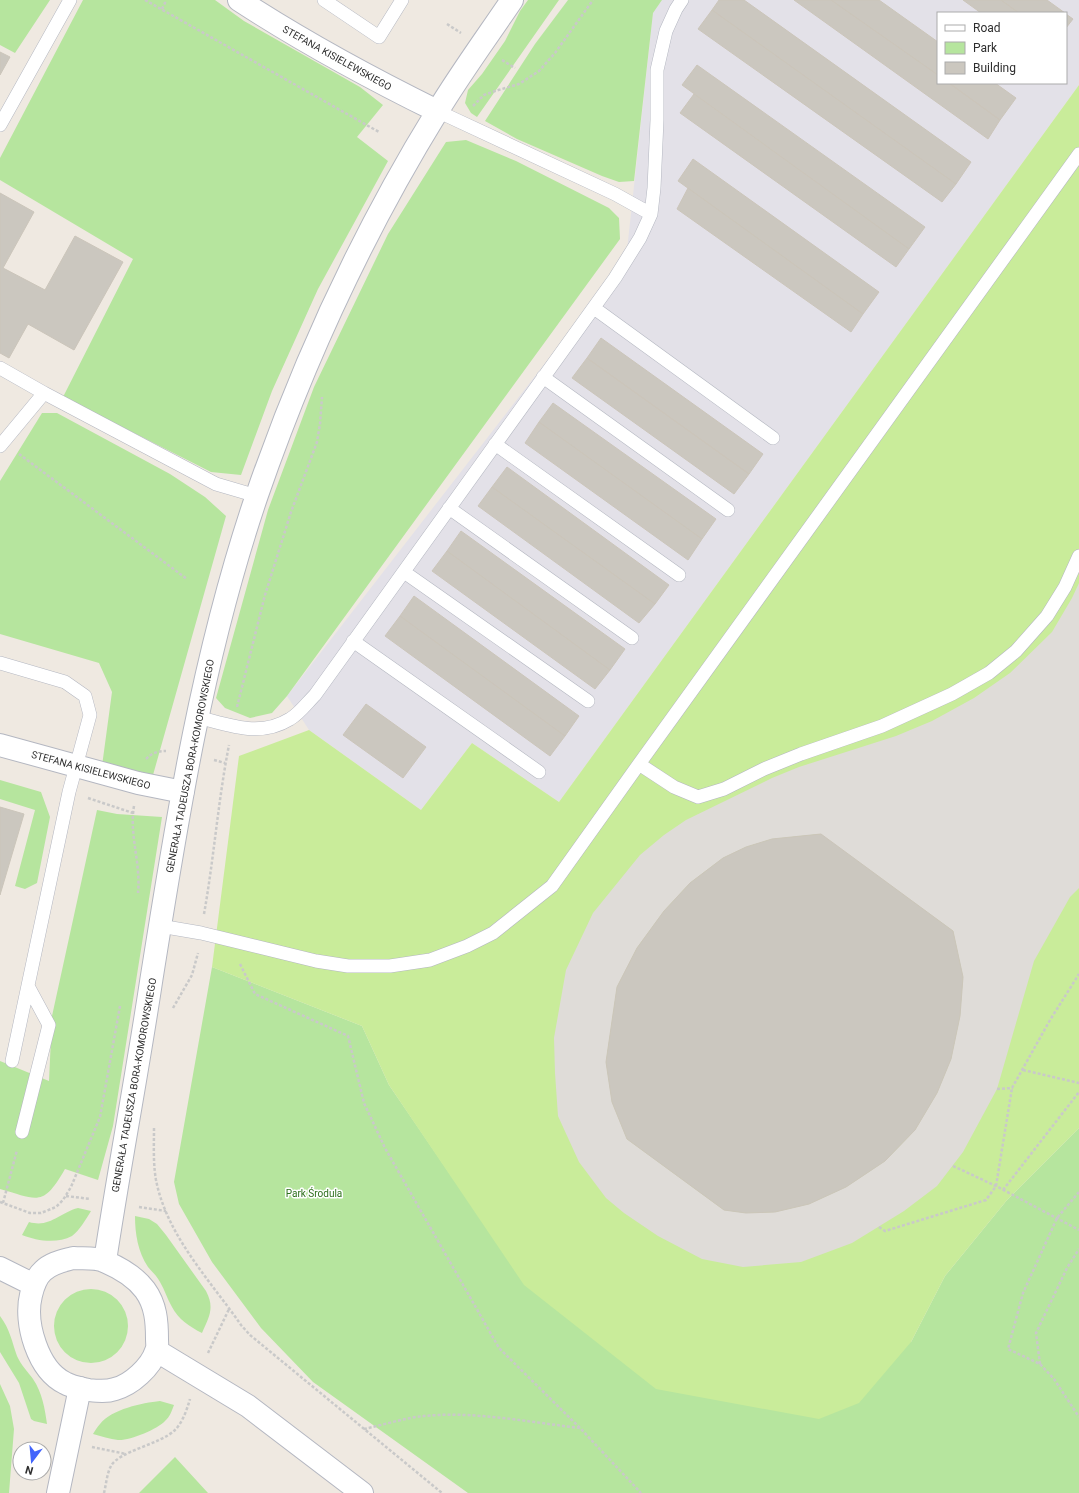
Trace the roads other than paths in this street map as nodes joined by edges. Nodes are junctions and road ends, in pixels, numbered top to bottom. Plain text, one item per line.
1 (70, 0) edge
2 (239, 0) edge
3 (324, 0) edge
4 (402, 0) edge
5 (512, 0) edge
6 (682, 0) edge
7 (437, 111) junction
8 (0, 124) edge
9 (1079, 154) edge
10 (651, 214) junction
11 (594, 308) junction
12 (0, 368) edge
13 (543, 377) junction
14 (44, 393) junction
15 (773, 438) dead end
16 (2, 444) edge
17 (496, 444) junction
18 (257, 496) junction
19 (449, 508) junction
20 (728, 510) dead end
21 (1079, 556) edge
22 (404, 572) junction
23 (679, 575) dead end
24 (632, 638) dead end
25 (354, 641) junction
26 (0, 663) edge
27 (588, 701) dead end
28 (197, 717) junction
29 (0, 745) edge
30 (638, 764) junction
31 (77, 766) junction
32 (539, 772) dead end
33 (182, 792) junction
34 (160, 926) junction
35 (28, 986) junction
36 (12, 1061) dead end
37 (22, 1132) road end
38 (105, 1261) junction
39 (0, 1268) edge
40 (34, 1285) junction
41 (157, 1351) junction
42 (80, 1388) junction
43 (58, 1493) edge
44 (362, 1493) edge

1 - 8 lane
2 - 7 street, STEFANA KISIELEWSKIEGO
3 - 4 lane
5 - 7 street, GENERAŁA TADEUSZA BORA-KOMOROWSKIEGO
6 - 10 lane
7 - 10 lane
7 - 18 street, GENERAŁA TADEUSZA BORA-KOMOROWSKIEGO
9 - 30 lane
10 - 11 lane
11 - 13 lane
11 - 15 lane
12 - 14 lane
13 - 17 lane
13 - 20 lane
14 - 16 lane
14 - 18 lane
17 - 19 lane
17 - 23 lane
18 - 28 street, GENERAŁA TADEUSZA BORA-KOMOROWSKIEGO
19 - 22 lane
19 - 24 lane
21 - 30 lane
22 - 25 lane
22 - 27 lane
25 - 28 lane
25 - 32 lane
26 - 31 lane
28 - 33 street, GENERAŁA TADEUSZA BORA-KOMOROWSKIEGO
29 - 31 street, STEFANA KISIELEWSKIEGO
30 - 34 lane
31 - 33 street, STEFANA KISIELEWSKIEGO
31 - 35 lane
33 - 34 street, GENERAŁA TADEUSZA BORA-KOMOROWSKIEGO
34 - 38 street, GENERAŁA TADEUSZA BORA-KOMOROWSKIEGO
35 - 36 lane
35 - 37 lane
38 - 40 street
38 - 41 street
39 - 40 street
40 - 42 street
41 - 42 street
41 - 44 street
42 - 43 street

